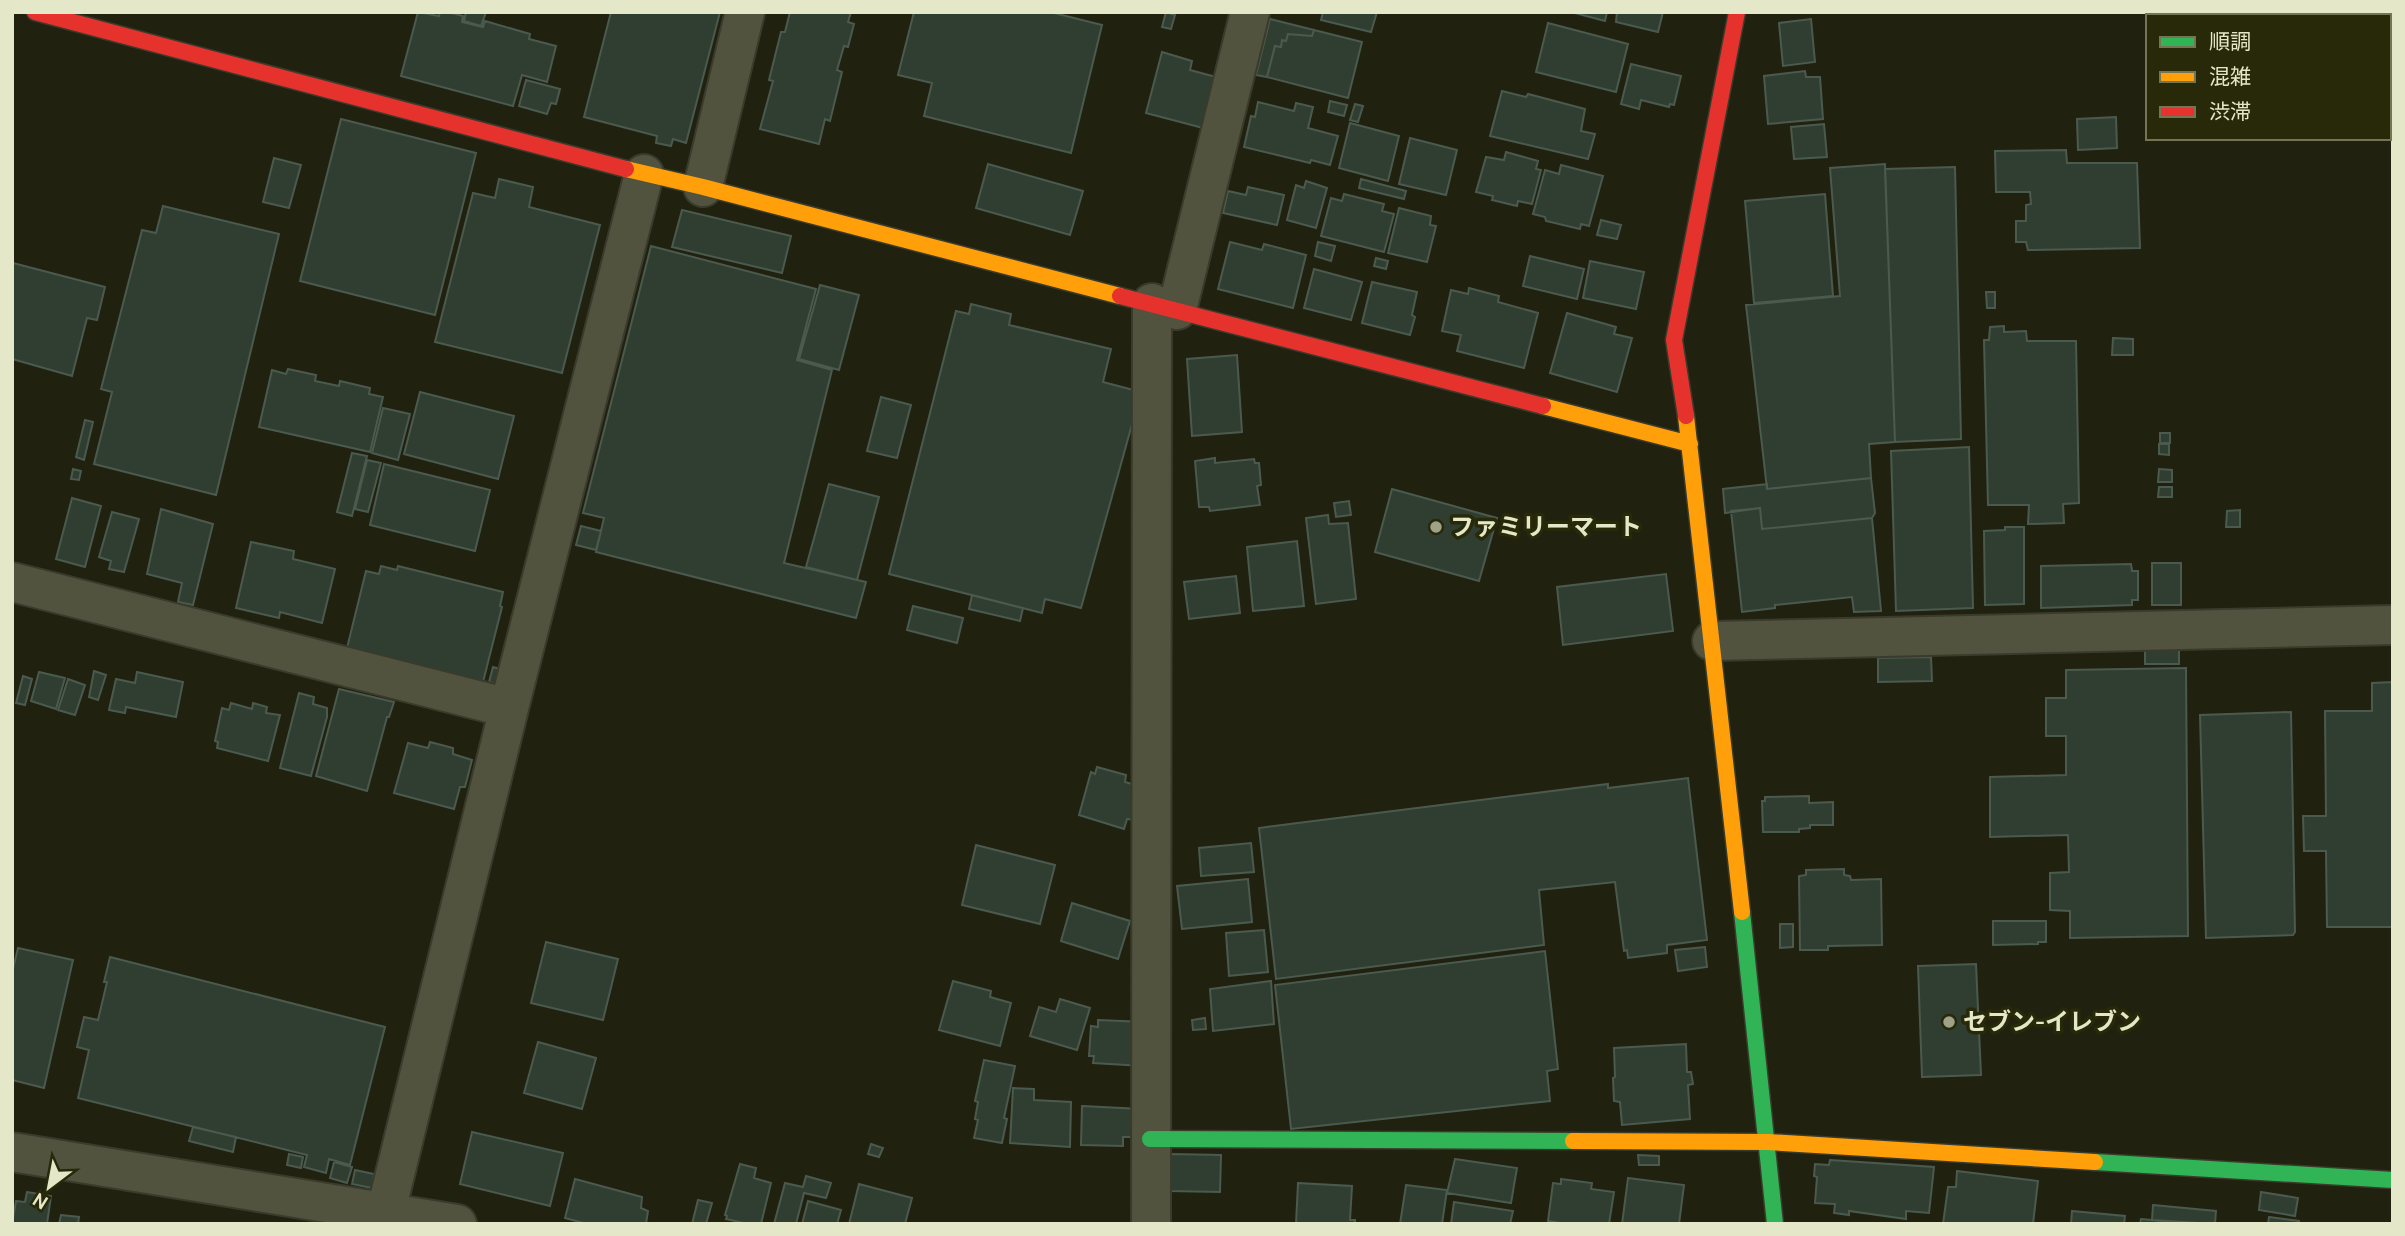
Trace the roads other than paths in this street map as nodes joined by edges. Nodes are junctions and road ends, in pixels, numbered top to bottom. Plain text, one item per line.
1 (35, 12) edge
2 (745, 12) edge
3 (1250, 12) edge
4 (1737, 12) edge
5 (644, 174) junction
6 (703, 187) junction
7 (1165, 306) junction
8 (1690, 444) junction
9 (12, 582) edge
10 (2393, 625) edge
11 (1712, 642) junction
12 (509, 708) junction
13 (1150, 1139) junction
14 (1768, 1142) junction
15 (12, 1152) edge
16 (2393, 1180) edge
17 (383, 1218) edge
18 (457, 1224) edge
19 (1151, 1224) edge
20 (1775, 1224) edge

1 - 5 street
2 - 6 street
3 - 7 street
4 - 8 street
5 - 6 street
5 - 12 street
6 - 7 street
7 - 8 street
7 - 13 street
8 - 11 street
9 - 12 street
10 - 11 street
11 - 14 street
12 - 17 street
13 - 14 street
13 - 19 street
14 - 16 street
14 - 20 street
15 - 17 street
17 - 18 street

